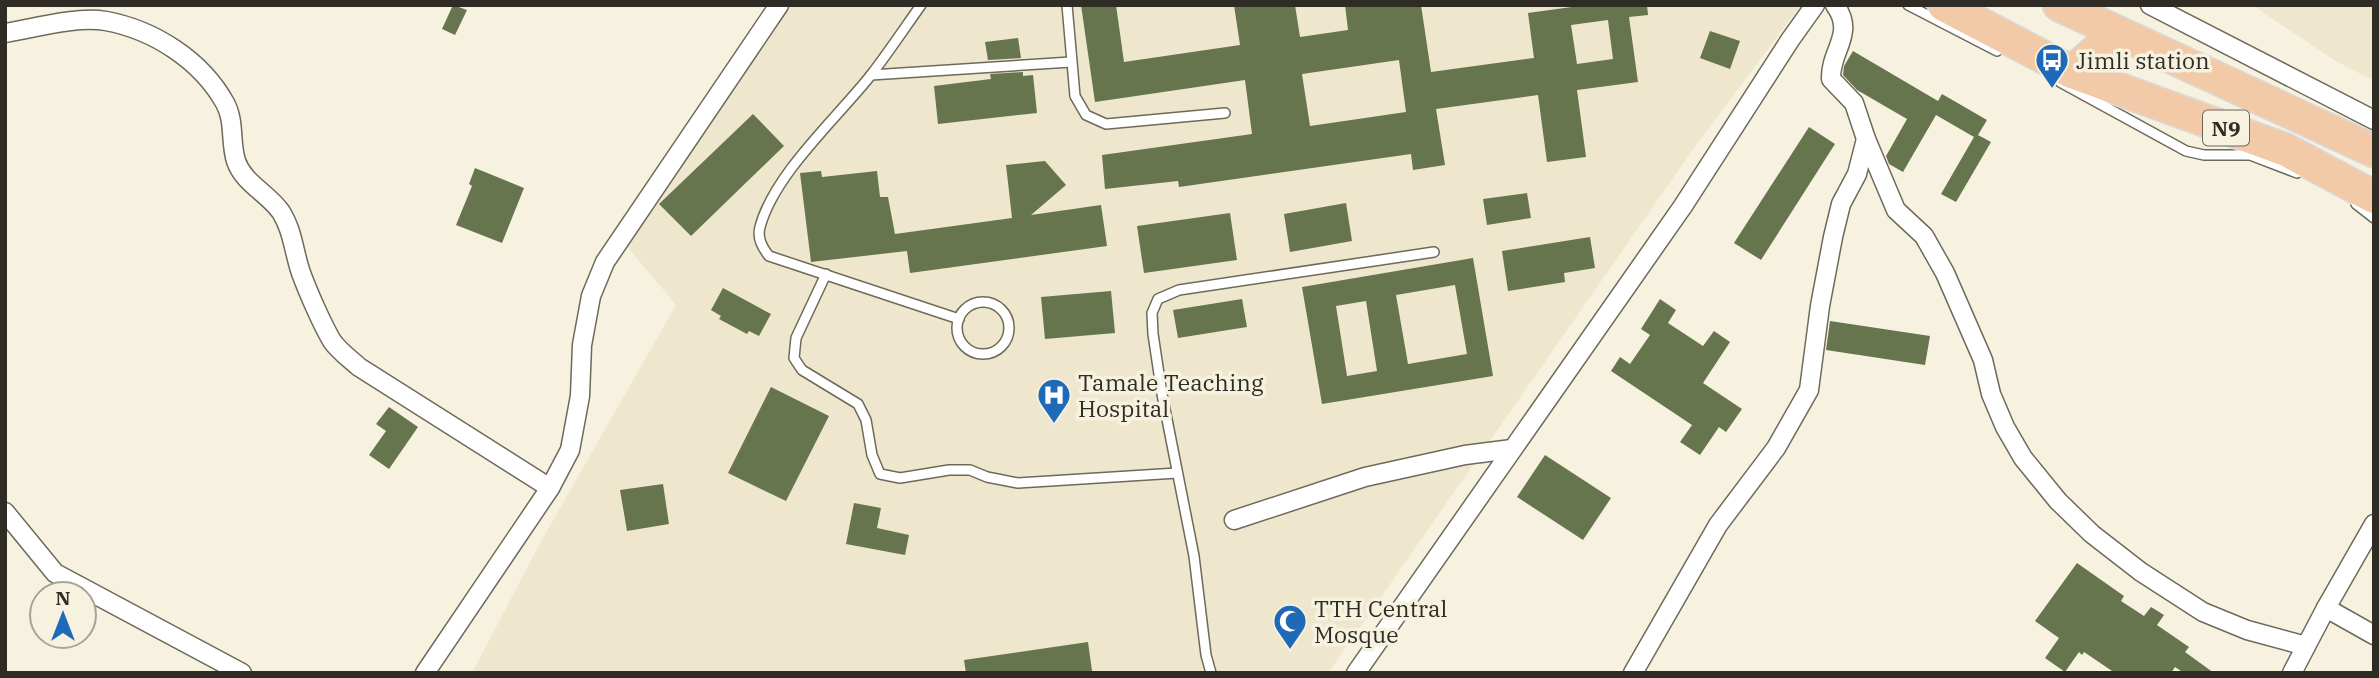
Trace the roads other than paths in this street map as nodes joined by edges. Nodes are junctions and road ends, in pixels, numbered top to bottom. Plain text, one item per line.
1 (779, 5) edge
2 (921, 5) edge
3 (1067, 5) edge
4 (1815, 5) edge
5 (1835, 5) edge
6 (1908, 5) edge
7 (1944, 5) edge
8 (2059, 5) edge
9 (2150, 5) edge
10 (5, 33) edge
11 (2116, 33) junction
12 (2005, 54) dead end
13 (1071, 62) junction
14 (871, 75) junction
15 (2062, 75) junction
16 (1225, 113) dead end
17 (2374, 120) edge
18 (1866, 139) junction
19 (2374, 151) edge
20 (2303, 175) dead end
21 (2359, 197) edge
22 (2374, 218) edge
23 (1434, 252) dead end
24 (826, 274) junction
25 (959, 319) junction
26 (1512, 449) junction
27 (1177, 472) junction
28 (550, 488) junction
29 (5, 512) edge
30 (1234, 520) dead end
31 (2374, 524) edge
32 (2326, 607) junction
33 (2374, 635) edge
34 (2306, 646) junction
35 (242, 673) edge
36 (425, 673) edge
37 (1211, 673) edge
38 (1356, 673) edge
39 (1633, 673) edge
40 (2292, 673) edge

1 - 28 street
2 - 14 lane
3 - 13 lane
4 - 26 street
5 - 18 street
6 - 12 lane
7 - 15 highway, N9
8 - 11 highway, N9
9 - 17 street
10 - 28 street
11 - 15 highway
11 - 19 highway, N9
13 - 14 lane
13 - 16 lane
14 - 24 lane
15 - 20 lane
15 - 21 highway, N9
18 - 34 street
18 - 39 street
21 - 22 lane
23 - 27 lane
24 - 25 lane
24 - 27 lane
25 - 25 lane
26 - 30 street
26 - 38 street
27 - 37 lane
28 - 36 street
29 - 35 street
31 - 32 street
32 - 33 street
32 - 34 street
34 - 40 street

